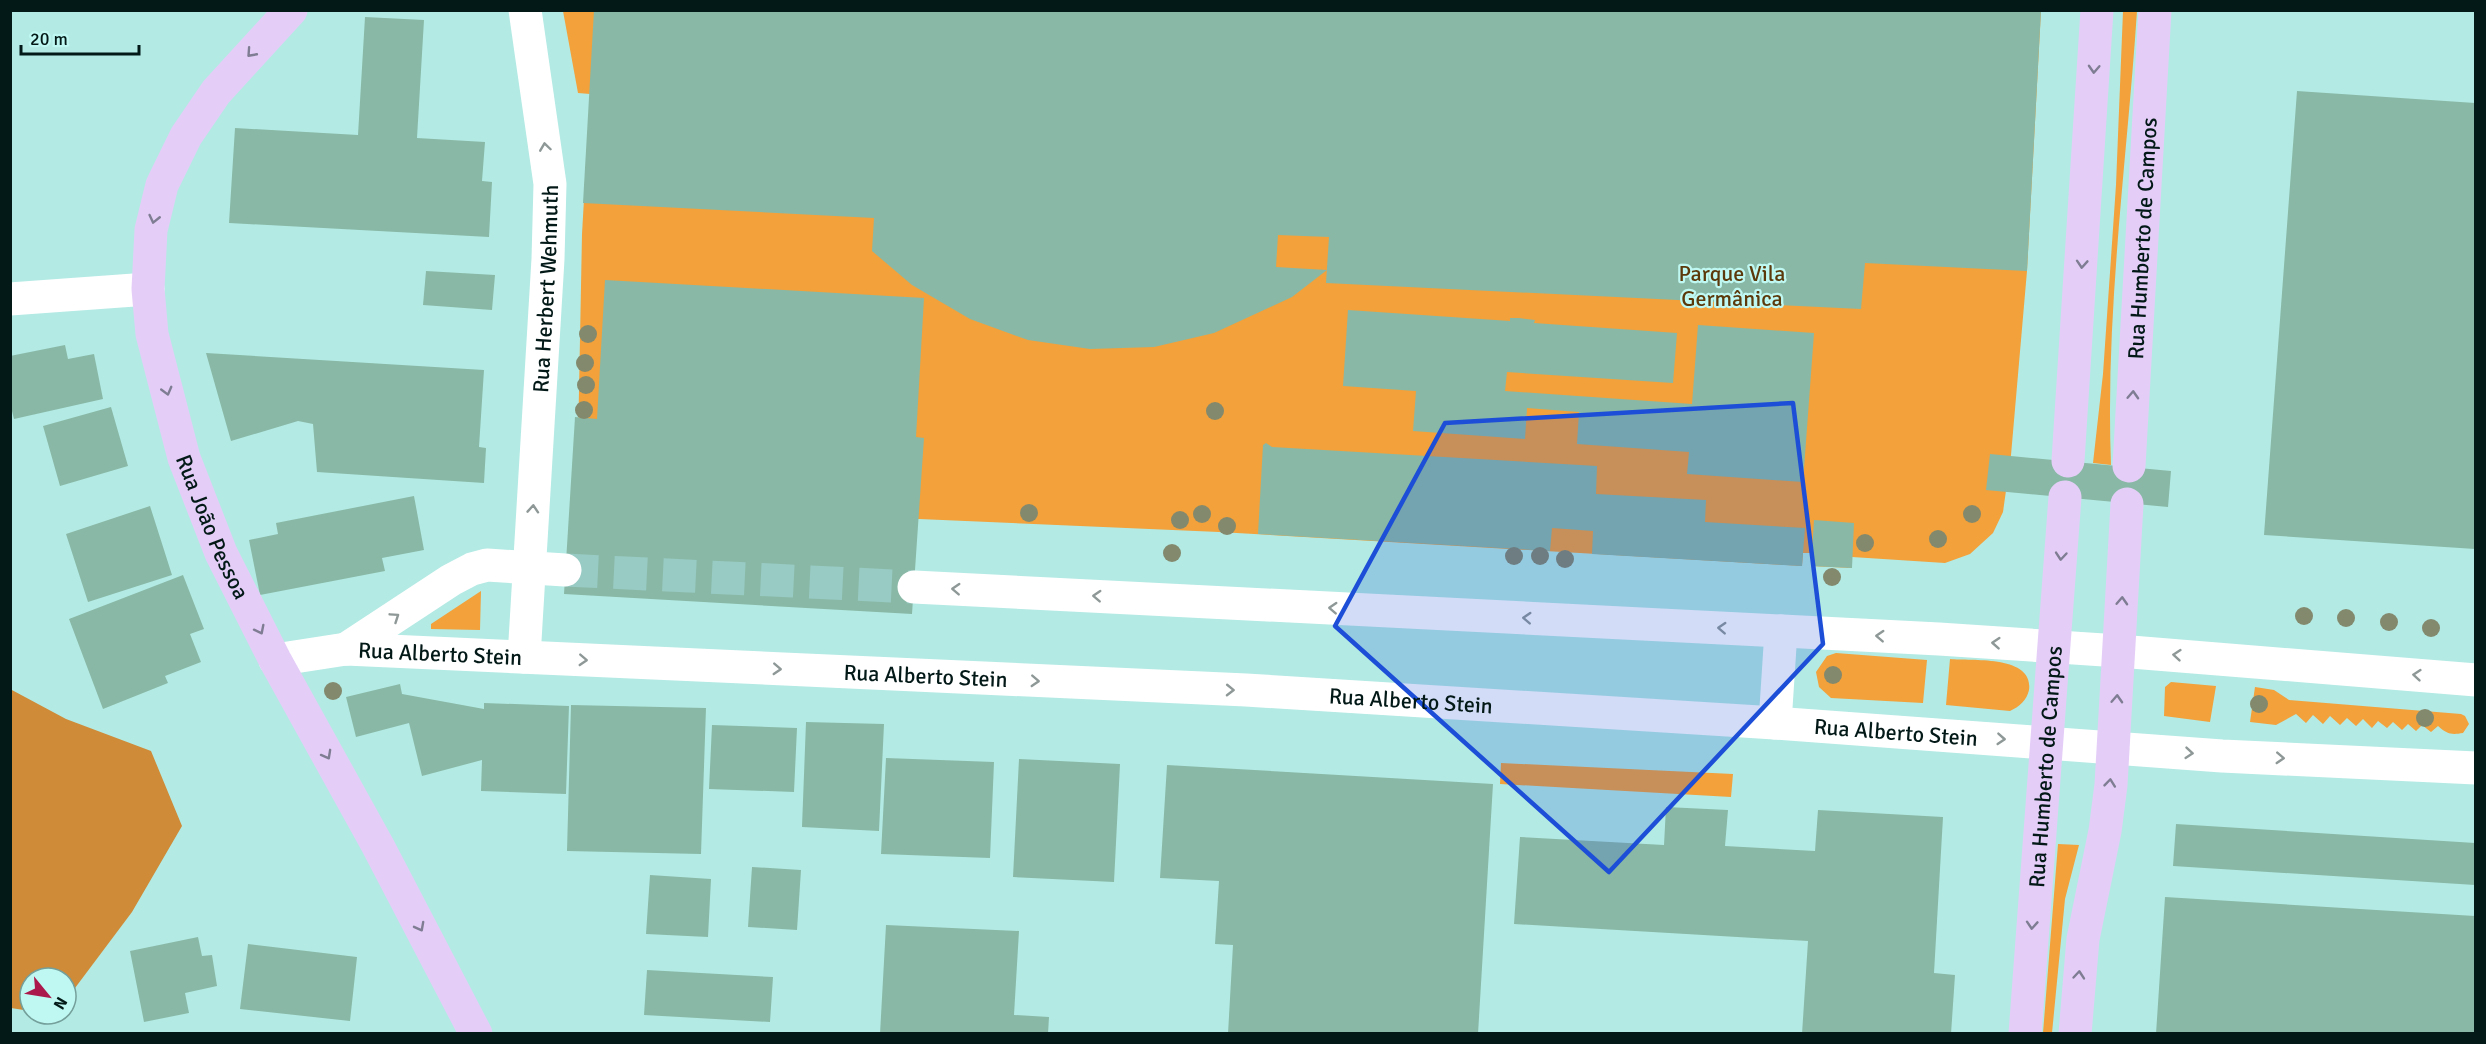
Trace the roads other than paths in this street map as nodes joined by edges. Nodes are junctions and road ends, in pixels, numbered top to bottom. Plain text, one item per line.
1 (291, 10) edge
2 (525, 10) edge
3 (2097, 10) edge
4 (2155, 10) edge
5 (148, 289) junction
6 (10, 299) edge
7 (2068, 461) dead end
8 (2129, 466) dead end
9 (2065, 498) dead end
10 (2127, 504) dead end
11 (529, 568) junction
12 (565, 570) tunnel mouth
13 (914, 587) tunnel mouth
14 (1781, 631) junction
15 (2053, 646) junction
16 (346, 650) junction
17 (2119, 651) junction
18 (524, 657) junction
19 (275, 660) junction
20 (2475, 680) edge
21 (1775, 723) junction
22 (2046, 741) junction
23 (2114, 747) junction
24 (2475, 768) edge
25 (476, 1034) edge
26 (2025, 1034) edge
27 (2075, 1034) edge

1 -> 5 main road, Rua João Pessoa
11 -> 2 street, Rua Herbert Wehmuth
3 -> 7 main road
8 -> 4 main road, Rua Humberto de Campos
5 - 6 street
5 -> 19 main road, Rua João Pessoa
9 -> 15 main road, Rua Humberto de Campos
17 -> 10 main road
11 - 12 street, Rua Alberto Stein
16 -> 11 street, Rua Alberto Stein
11 - 18 street, Rua Herbert Wehmuth
14 -> 13 street
15 -> 14 street
14 - 21 street
15 - 17 street
15 - 22 main road, Rua Humberto de Campos
16 - 18 street, Rua Alberto Stein
16 - 19 street, Rua Alberto Stein
20 -> 17 street
23 -> 17 main road
18 -> 21 street, Rua Alberto Stein
19 -> 25 main road, Rua João Pessoa
21 -> 22 street, Rua Alberto Stein
22 - 23 street, Rua Alberto Stein
22 -> 26 main road, Rua Humberto de Campos
23 -> 24 street, Rua Alberto Stein
27 -> 23 main road

